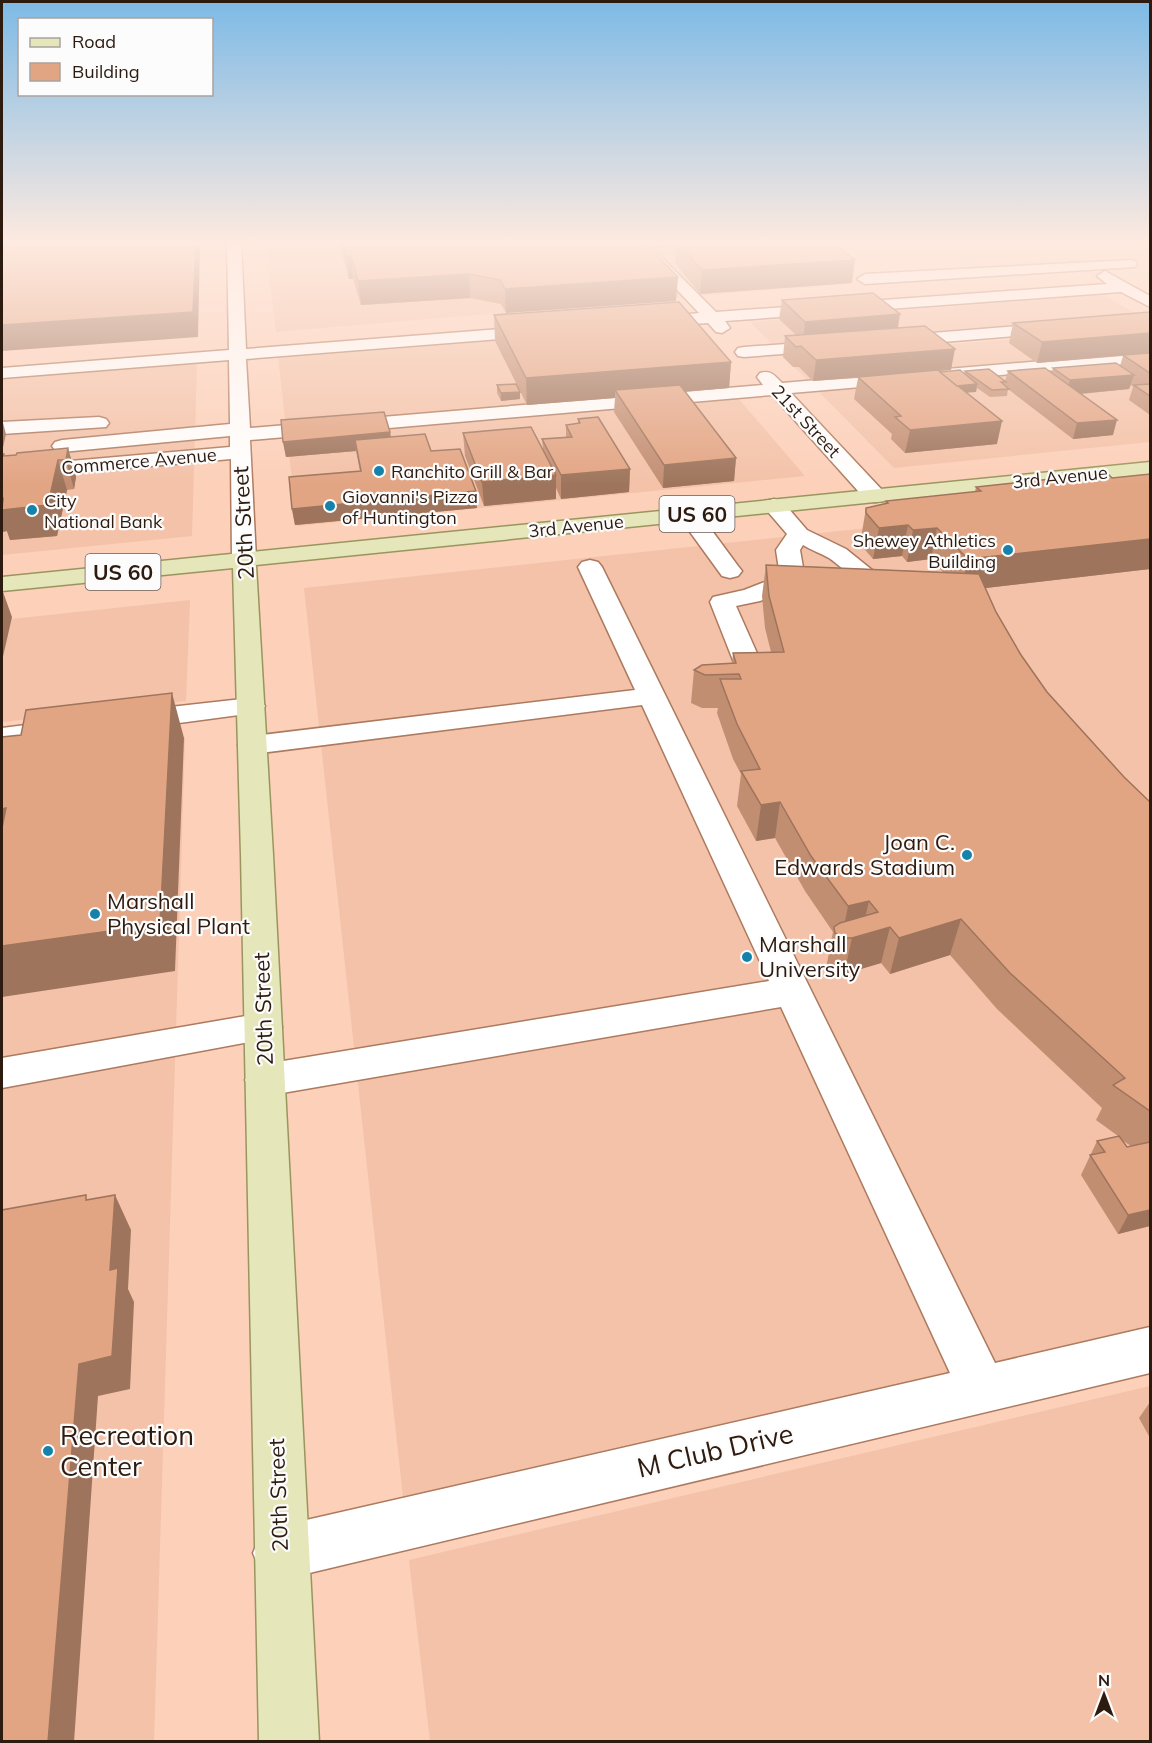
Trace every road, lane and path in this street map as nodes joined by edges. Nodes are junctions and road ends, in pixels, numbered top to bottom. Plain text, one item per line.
1 (235, 322) edge
2 (651, 322) edge
3 (717, 322) edge
4 (632, 324) edge
5 (1072, 327) edge
6 (550, 330) edge
7 (883, 342) edge
8 (847, 344) edge
9 (744, 352) junction
10 (236, 356) junction
11 (1150, 357) edge
12 (2, 373) edge
13 (776, 388) junction
14 (239, 432) junction
15 (113, 440) junction
16 (3, 443) edge
17 (47, 448) edge
18 (2, 473) edge
19 (1145, 473) edge
20 (875, 496) junction
21 (774, 506) junction
22 (688, 514) junction
23 (798, 534) junction
24 (244, 559) junction
25 (590, 567) dead end
26 (730, 571) dead end
27 (2, 584) edge
28 (921, 597) edge
29 (754, 678) edge
30 (651, 696) junction
31 (252, 725) junction
32 (2, 737) edge
33 (792, 991) junction
34 (263, 1027) junction
35 (2, 1073) edge
36 (266, 1080) junction
37 (1150, 1350) edge
38 (982, 1389) junction
39 (279, 1553) junction
40 (289, 1742) edge

1 - 10 street, 20th Street
2 - 4 street
3 - 9 street, 21st Street
5 - 7 street
6 - 10 street
8 - 9 street
9 - 13 street, 21st Street
10 - 12 street
10 - 14 street, 20th Street
11 - 13 street
13 - 14 street
13 - 20 street, 21st Street
14 - 15 street
14 - 16 street
14 - 18 street, Commerce Avenue
14 - 24 street, 20th Street
15 - 16 street
15 - 17 street
19 - 20 main road, 3rd Avenue / US 60
20 - 21 main road, 3rd Avenue / US 60
21 - 22 main road, 3rd Avenue / US 60
21 - 23 street
22 - 24 main road, 3rd Avenue / US 60
22 - 26 street
23 - 28 street
23 - 29 street
24 - 27 main road, 3rd Avenue / US 60
24 - 31 main road, 20th Street
25 - 30 street
30 - 31 street
30 - 33 street
31 - 32 street
31 - 34 main road, 20th Street
33 - 36 street
33 - 38 street
34 - 35 street
34 - 36 main road, 20th Street
36 - 39 main road, 20th Street
37 - 38 street, M Club Drive
38 - 39 street, M Club Drive
39 - 40 main road, 20th Street

